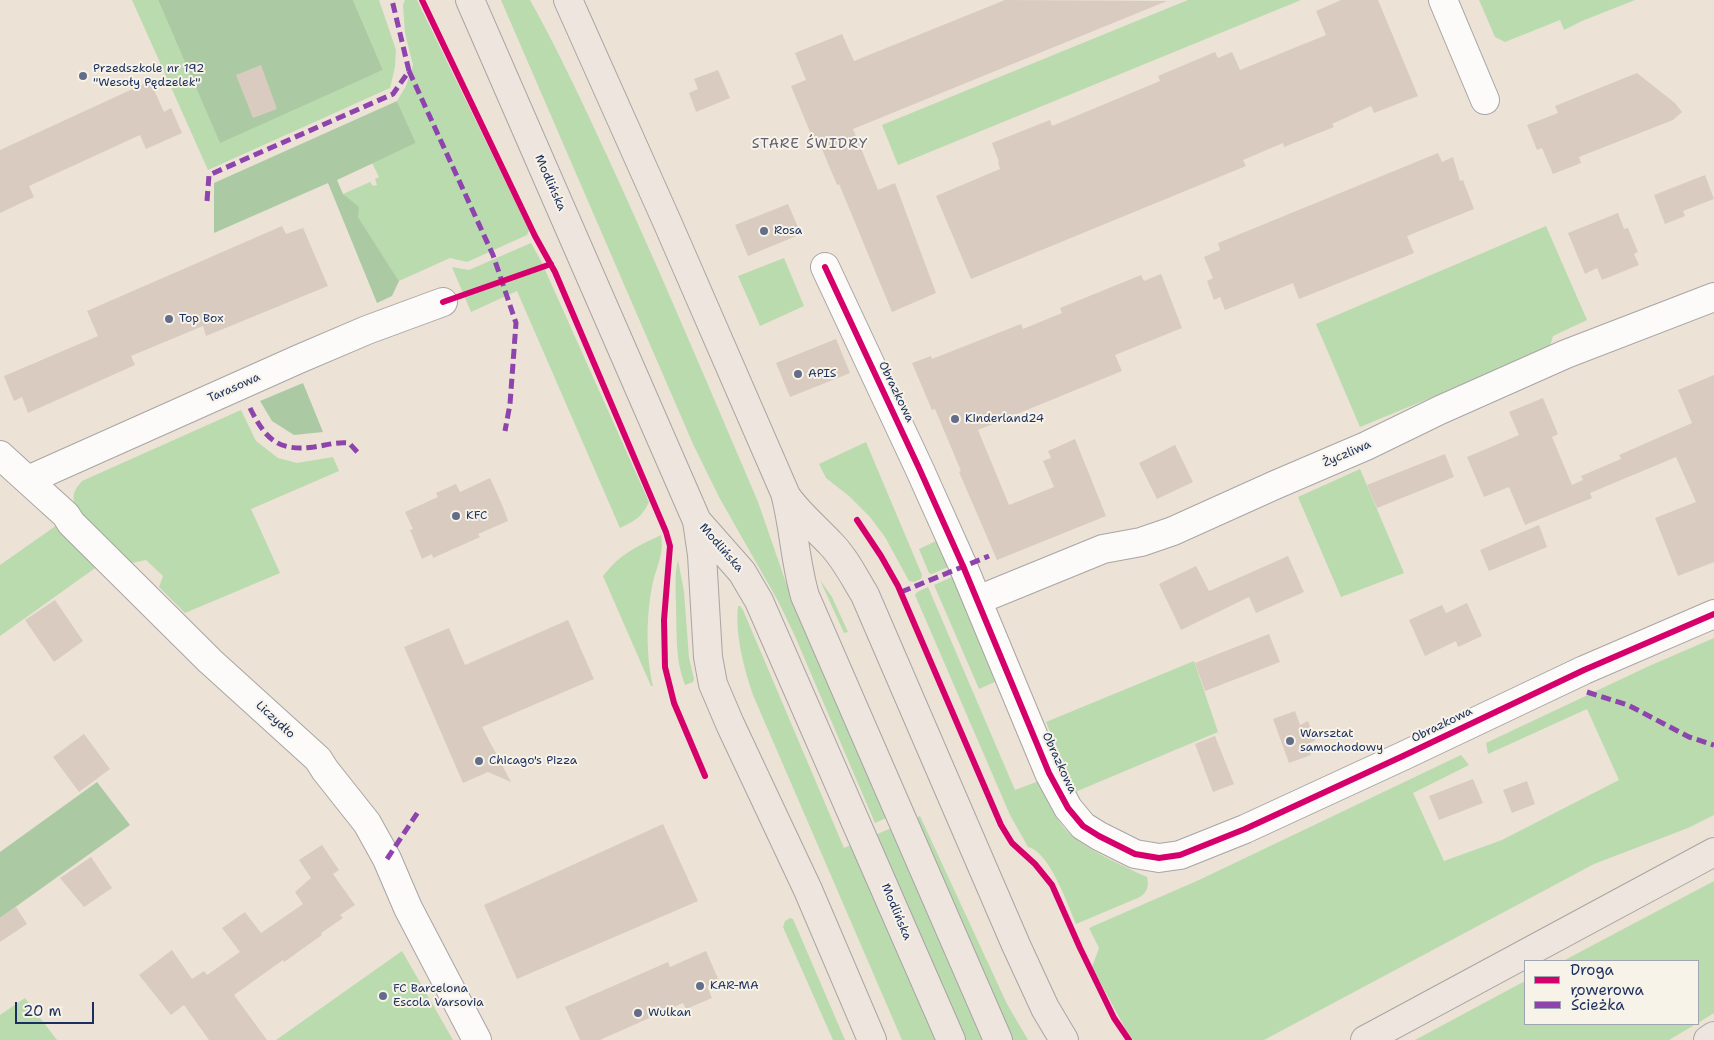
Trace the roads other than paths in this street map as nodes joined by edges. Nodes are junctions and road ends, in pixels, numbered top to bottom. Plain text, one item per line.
1 (470, 0) edge
2 (568, 0) edge
3 (1442, 0) edge
4 (1485, 100) dead end
5 (825, 267) dead end
6 (1714, 297) edge
7 (443, 302) dead end
8 (0, 455) edge
9 (28, 480) junction
10 (785, 493) junction
11 (697, 521) junction
12 (978, 600) junction
13 (1714, 614) edge
14 (1714, 852) edge
15 (1714, 1036) edge
16 (477, 1040) edge
17 (872, 1040) edge
18 (951, 1040) edge
19 (998, 1040) edge
20 (1064, 1040) edge
21 (1365, 1040) edge
22 (1708, 1040) edge

1 - 11 main road, Modlińska
2 - 10 main road
3 - 4 street
5 - 12 street, Obrazkowa
6 - 12 street, Życzliwa
7 - 9 street, Tarasowa
8 - 9 street, Liczydło
9 - 16 street, Liczydło
10 - 19 main road
10 - 20 main road
11 - 17 main road
11 - 18 main road, Modlińska
12 - 13 street, Obrazkowa
14 - 21 main road
15 - 22 main road

